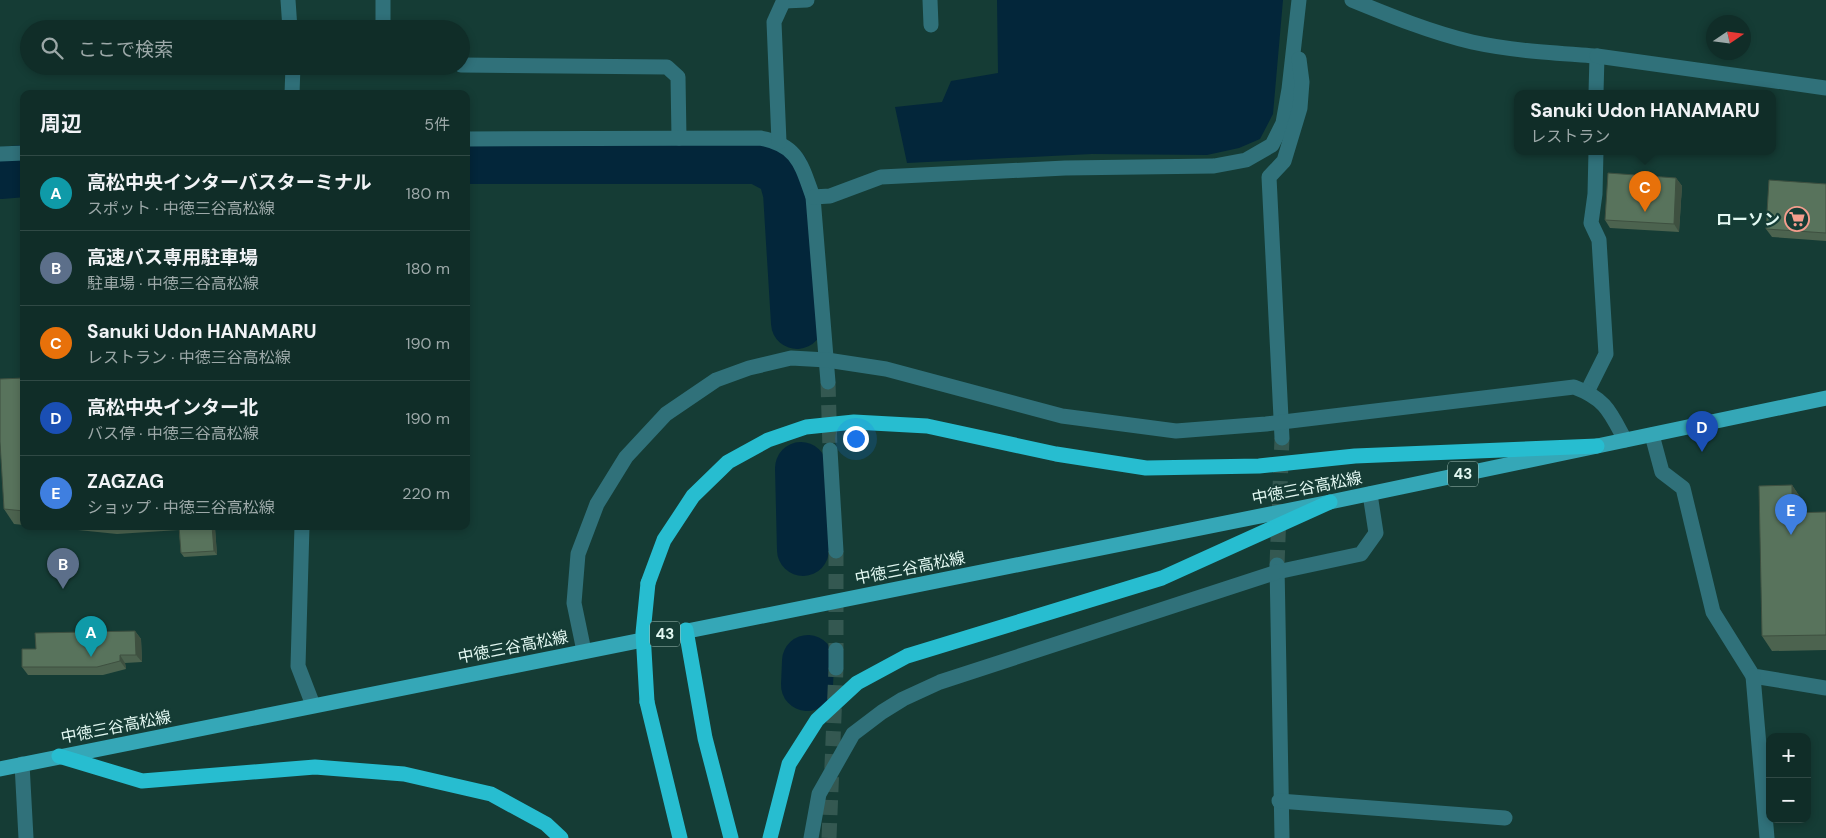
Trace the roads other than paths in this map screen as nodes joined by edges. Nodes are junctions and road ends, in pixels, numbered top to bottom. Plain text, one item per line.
1 (288, 0) edge
2 (383, 0) edge
3 (784, 0) edge
4 (807, 0) edge
5 (930, 0) edge
6 (1300, 0) edge
7 (1352, 0) edge
8 (289, 20) edge
9 (383, 20) edge
10 (931, 25) dead end
11 (1296, 40) junction
12 (1597, 56) junction
13 (470, 66) edge
14 (293, 75) edge
15 (1826, 88) edge
16 (292, 90) edge
17 (1596, 90) edge
18 (470, 138) edge
19 (679, 138) junction
20 (779, 142) junction
21 (20, 153) edge
22 (0, 154) edge
23 (1596, 155) edge
24 (813, 197) junction
25 (827, 360) junction
26 (828, 382) tunnel mouth
27 (1588, 392) junction
28 (1826, 398) edge
29 (1283, 422) junction
30 (1652, 434) junction
31 (1282, 438) tunnel mouth
32 (1625, 440) junction
33 (1597, 446) junction
34 (830, 450) tunnel mouth
35 (1370, 494) junction
36 (1330, 502) junction
37 (302, 530) edge
38 (836, 551) tunnel mouth
39 (1277, 569) junction
40 (686, 630) junction
41 (836, 650) tunnel mouth
42 (584, 651) junction
43 (836, 668) tunnel mouth
44 (1753, 676) junction
45 (1826, 688) edge
46 (313, 705) junction
47 (59, 756) junction
48 (22, 764) junction
49 (0, 769) edge
50 (1279, 801) junction
51 (1505, 818) dead end
52 (26, 838) edge
53 (561, 838) edge
54 (680, 838) edge
55 (731, 838) edge
56 (770, 838) edge
57 (811, 838) edge
58 (1282, 838) edge
59 (1766, 838) edge

1 - 8 street
2 - 9 street
3 - 4 street
3 - 20 street
5 - 10 street
6 - 11 street
7 - 12 street
11 - 24 street
11 - 29 street
12 - 15 street
12 - 17 street
13 - 19 street
14 - 16 street
18 - 19 street
19 - 20 street
20 - 24 street
21 - 22 street
23 - 27 street
24 - 25 street
25 - 26 street
25 - 29 street
25 - 42 street
27 - 29 street
27 - 32 street
28 - 30 main road, 中徳三谷高松線 / 43
29 - 31 street
30 - 32 main road, 中徳三谷高松線 / 43
30 - 44 street
32 - 33 main road, 中徳三谷高松線 / 43
33 - 35 main road, 中徳三谷高松線 / 43
33 - 54 highway, bridge
34 - 38 street
35 - 36 main road, 中徳三谷高松線 / 43
35 - 39 street
36 - 40 main road, 中徳三谷高松線 / 43
36 - 56 highway
37 - 46 street
39 - 50 street
39 - 57 street
40 - 42 main road, 中徳三谷高松線 / 43
40 - 55 highway
41 - 43 street
42 - 46 main road, 中徳三谷高松線 / 43
44 - 45 street
44 - 59 street
46 - 47 main road, 中徳三谷高松線 / 43
47 - 48 main road, 中徳三谷高松線 / 43
47 - 53 highway
48 - 49 main road, 中徳三谷高松線 / 43
48 - 52 street
50 - 51 street
50 - 58 street

